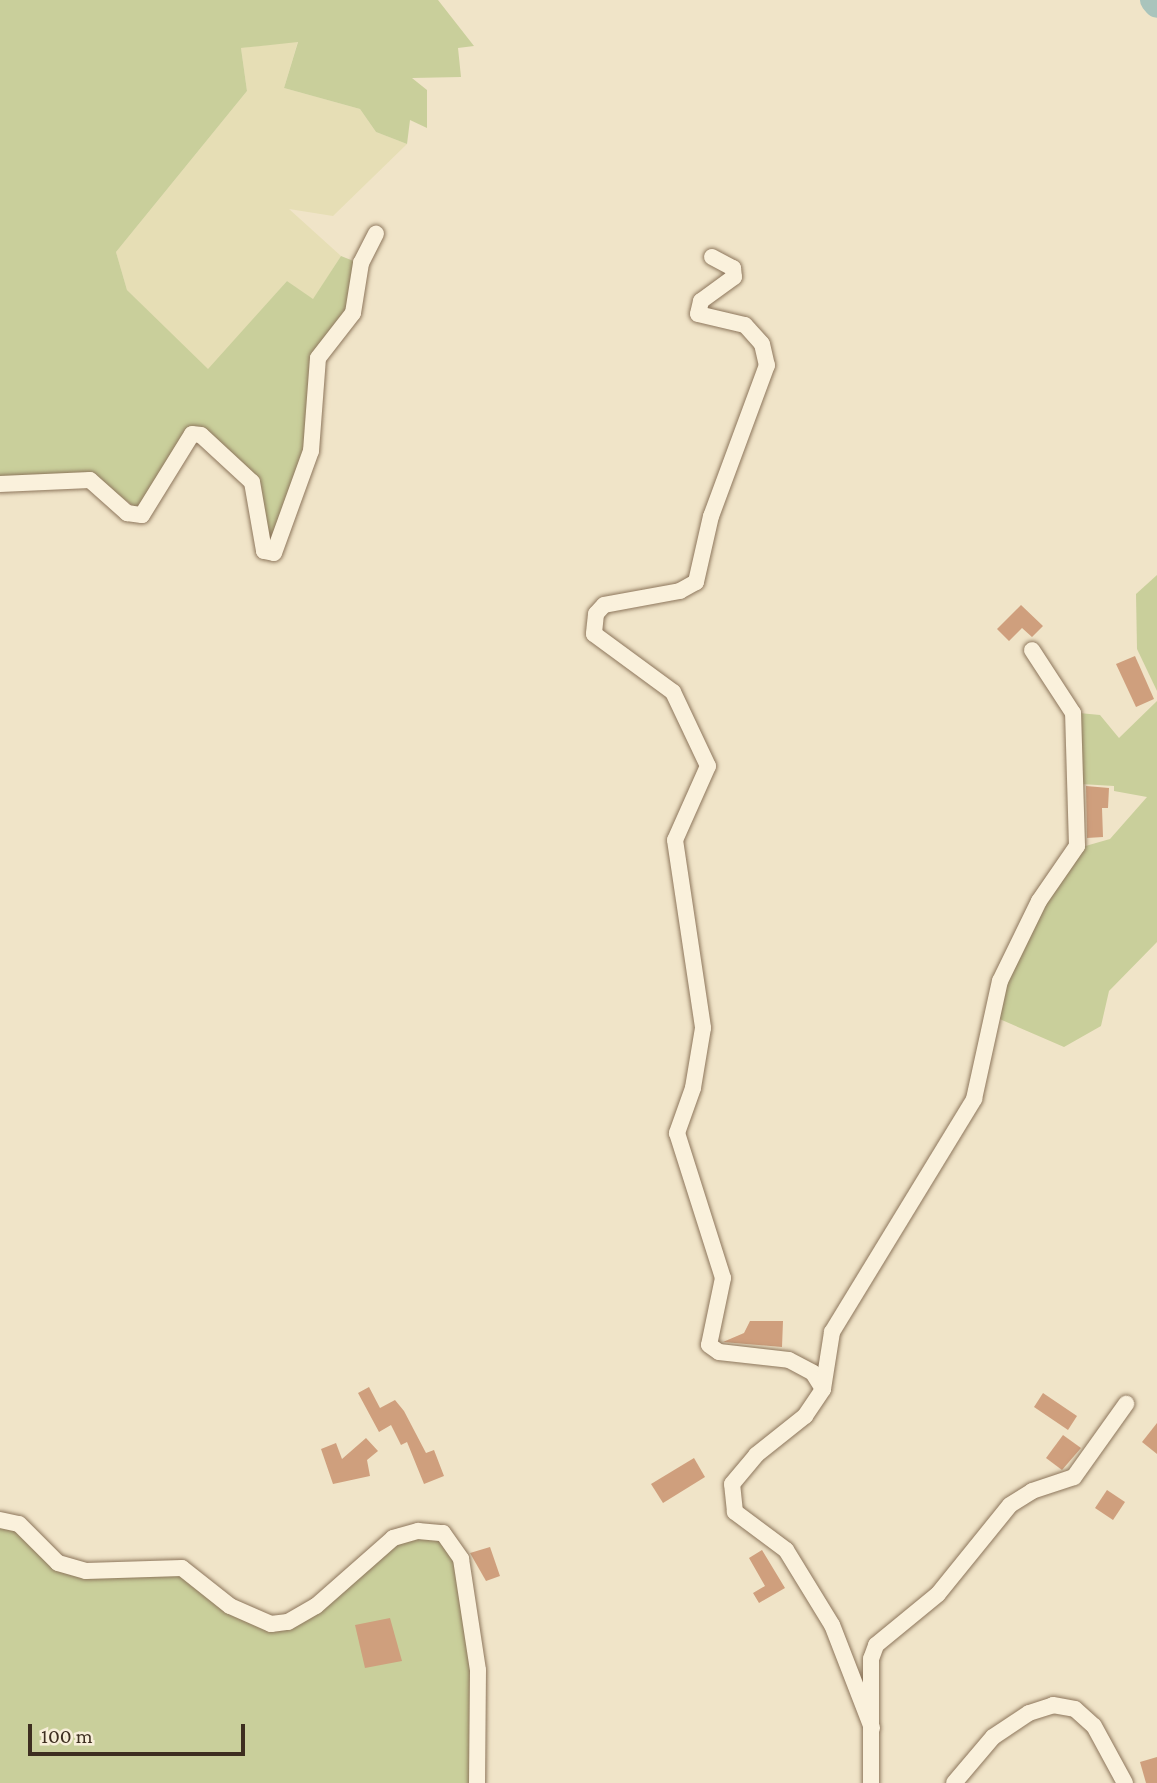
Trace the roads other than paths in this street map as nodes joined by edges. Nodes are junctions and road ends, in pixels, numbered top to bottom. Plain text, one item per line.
1 (376, 233) dead end
2 (712, 257) dead end
3 (0, 484) edge
4 (1032, 650) dead end
5 (823, 1390) junction
6 (1126, 1404) dead end
7 (0, 1520) edge
8 (872, 1728) junction
9 (477, 1783) edge
10 (871, 1783) edge
11 (954, 1783) edge
12 (1125, 1783) edge

1 - 3 street
2 - 5 street
4 - 5 street
5 - 8 street
6 - 8 street
7 - 9 street
8 - 10 street
11 - 12 street

